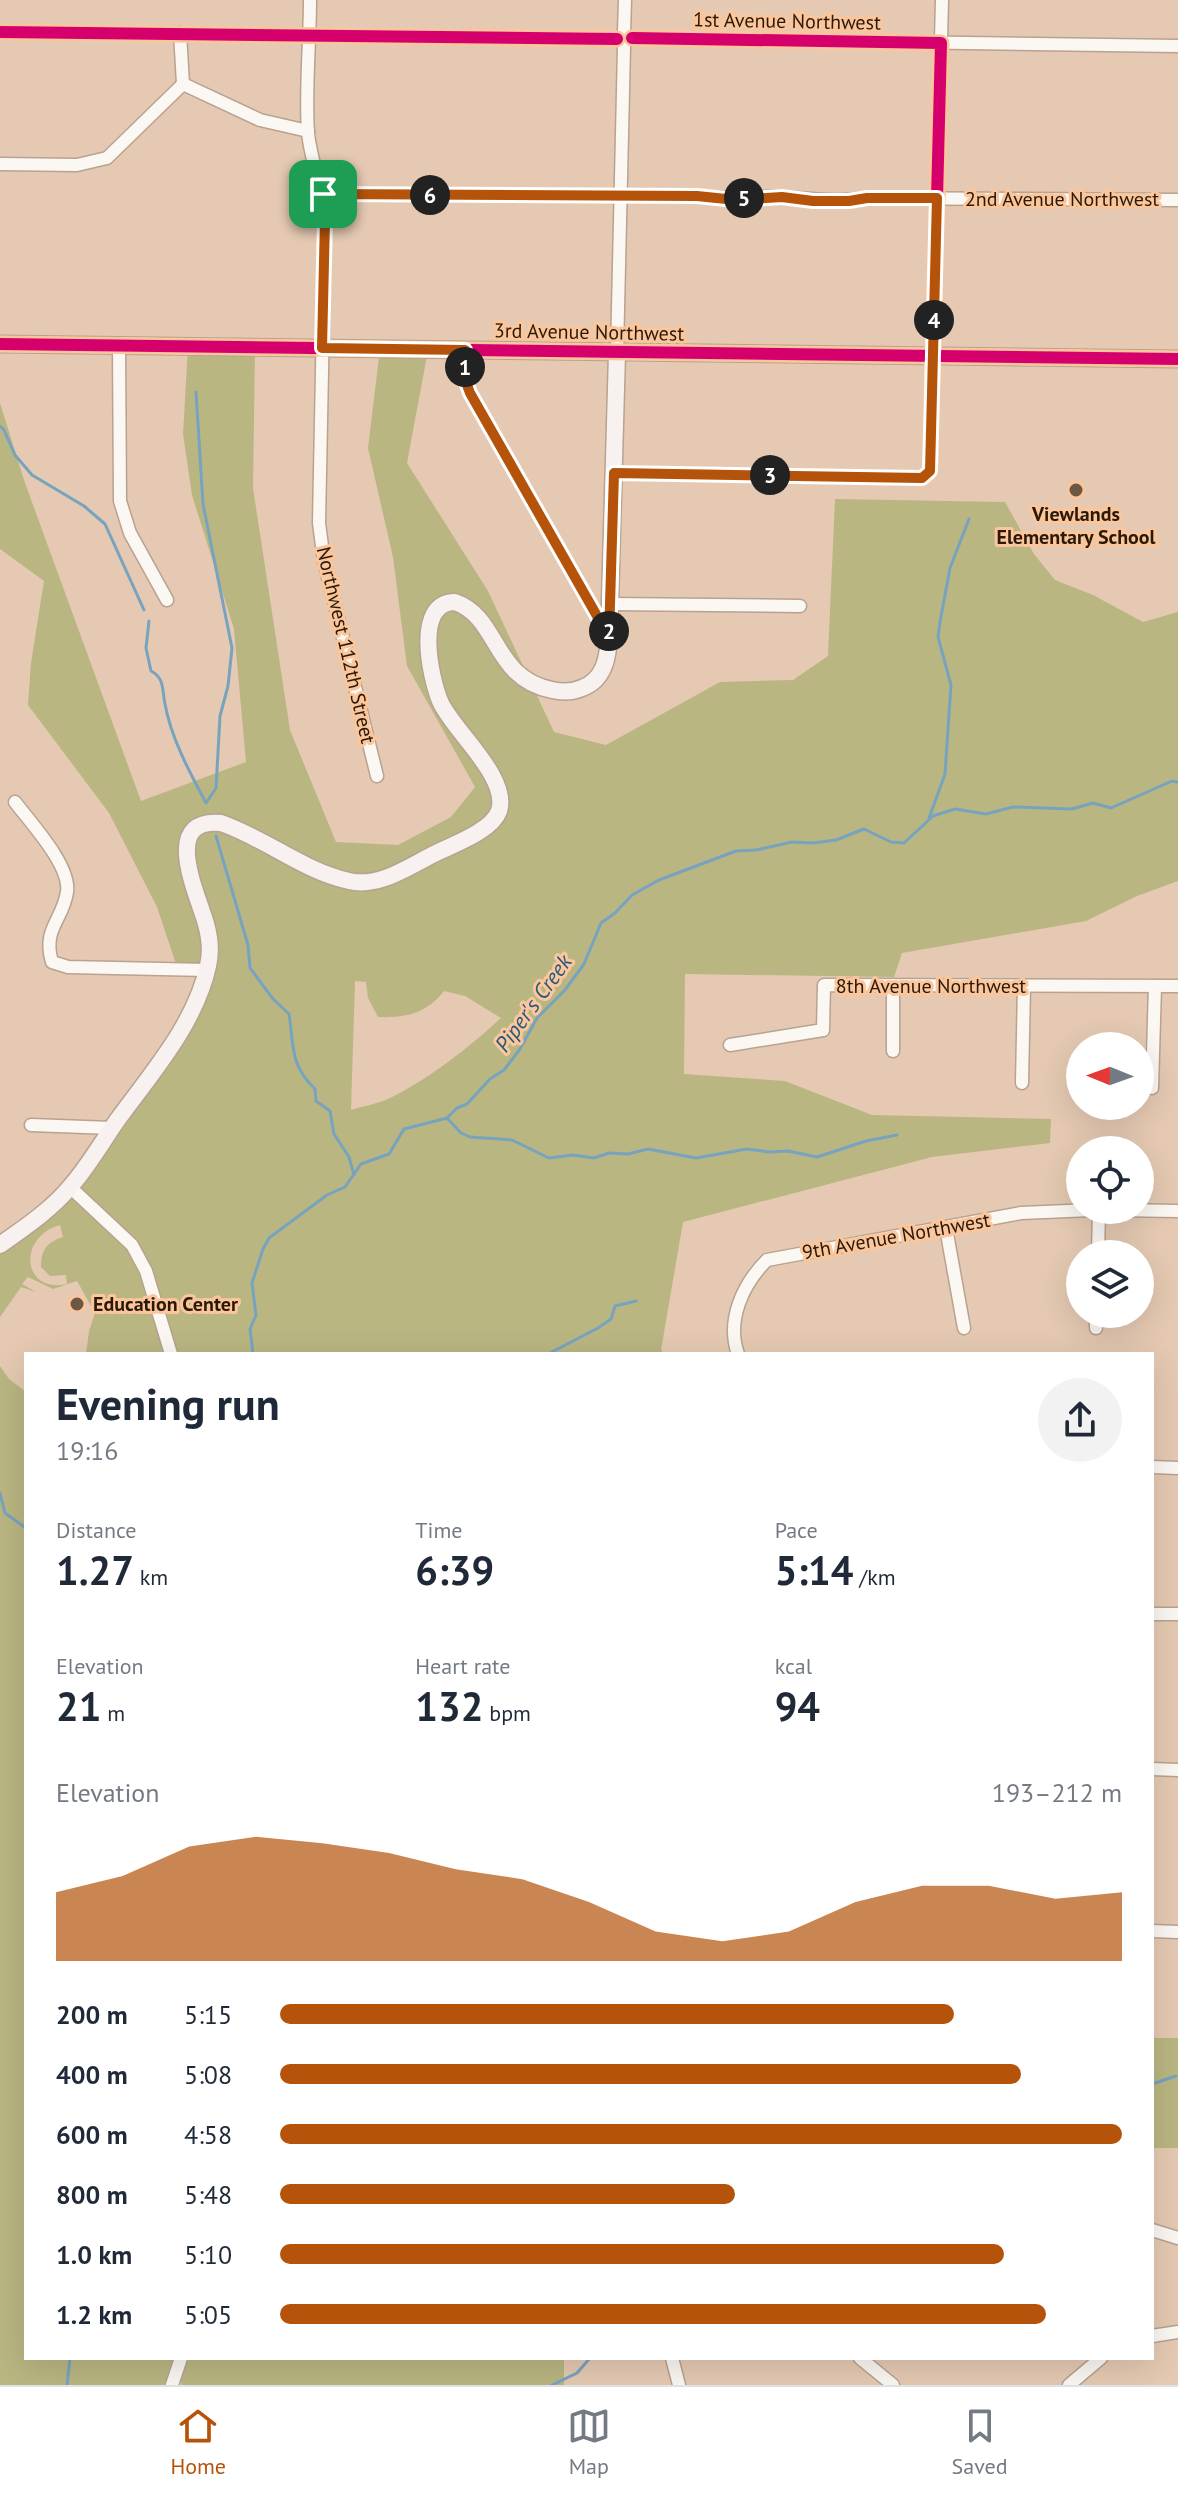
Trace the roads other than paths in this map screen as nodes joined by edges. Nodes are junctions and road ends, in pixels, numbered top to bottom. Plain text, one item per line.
1 (310, 0) edge
2 (625, 0) edge
3 (942, 0) edge
4 (0, 32) edge
5 (180, 33) junction
6 (310, 36) junction
7 (624, 39) junction
8 (941, 43) junction
9 (1178, 46) edge
10 (183, 84) junction
11 (308, 131) junction
12 (0, 164) edge
13 (323, 194) junction
14 (621, 196) junction
15 (937, 198) junction
16 (1178, 200) edge
17 (0, 344) edge
18 (119, 346) junction
19 (322, 348) junction
20 (465, 350) junction
21 (617, 353) junction
22 (932, 357) junction
23 (1178, 359) edge
24 (614, 473) junction
25 (167, 600) dead end
26 (610, 604) junction
27 (800, 606) dead end
28 (609, 637) junction
29 (377, 776) dead end
30 (15, 802) dead end
31 (207, 970) junction
32 (893, 985) junction
33 (1024, 986) junction
34 (1155, 986) junction
35 (1178, 986) edge
36 (1154, 1032) edge
37 (730, 1045) dead end
38 (893, 1051) dead end
39 (1022, 1083) dead end
40 (31, 1125) dead end
41 (112, 1128) junction
42 (70, 1187) junction
43 (1066, 1211) edge
44 (1154, 1211) edge
45 (1178, 1211) edge
46 (946, 1228) junction
47 (0, 1245) edge
48 (964, 1328) dead end
49 (170, 1352) edge
50 (737, 1352) edge
51 (1154, 1467) edge
52 (1178, 1468) edge
53 (1154, 1614) edge
54 (1178, 1614) edge
55 (1154, 1769) edge
56 (1178, 1770) edge
57 (1154, 1931) edge
58 (1178, 1932) edge
59 (1154, 2231) edge
60 (1178, 2238) edge
61 (1178, 2332) edge
62 (1154, 2336) edge
63 (180, 2360) edge
64 (673, 2360) edge
65 (862, 2360) edge
66 (1099, 2360) edge
67 (172, 2385) edge
68 (679, 2385) edge
69 (893, 2385) edge
70 (1069, 2385) edge

1 - 6 street, Northwest 112th Street
2 - 7 street
3 - 8 street
4 - 5 street, 1st Avenue Northwest
5 - 6 street, 1st Avenue Northwest
5 - 10 street
6 - 7 street, 1st Avenue Northwest
6 - 11 street, Northwest 112th Street
7 - 8 street, 1st Avenue Northwest
7 - 14 street
8 - 9 street, 1st Avenue Northwest
8 - 15 street
10 - 11 street
10 - 12 street
11 - 13 street, Northwest 112th Street
13 - 14 street, 2nd Avenue Northwest
13 - 19 street, Northwest 112th Street
14 - 15 street, 2nd Avenue Northwest
14 - 21 street
15 - 16 street, 2nd Avenue Northwest
15 - 22 street
17 - 18 street, 3rd Avenue Northwest
18 - 19 street, 3rd Avenue Northwest
18 - 25 street
19 - 20 street, 3rd Avenue Northwest
19 - 29 street, Northwest 112th Street
20 - 21 street, 3rd Avenue Northwest
20 - 28 street
21 - 22 street, 3rd Avenue Northwest
21 - 24 street
22 - 23 street, 3rd Avenue Northwest
22 - 24 street
24 - 26 street
26 - 27 street
26 - 28 street
28 - 31 street
30 - 31 street
31 - 41 street
32 - 33 street, 8th Avenue Northwest
32 - 37 street, 8th Avenue Northwest
32 - 38 street
33 - 34 street, 8th Avenue Northwest
33 - 39 street
34 - 35 street, 8th Avenue Northwest
34 - 36 street
40 - 41 street
41 - 42 street
42 - 47 street
42 - 49 street
43 - 46 street, 9th Avenue Northwest
44 - 45 street
46 - 48 street
46 - 50 street, 9th Avenue Northwest
51 - 52 street
53 - 54 street
55 - 56 street
57 - 58 street
59 - 60 street
61 - 62 street
63 - 67 street
64 - 68 street
65 - 69 street
66 - 70 street

